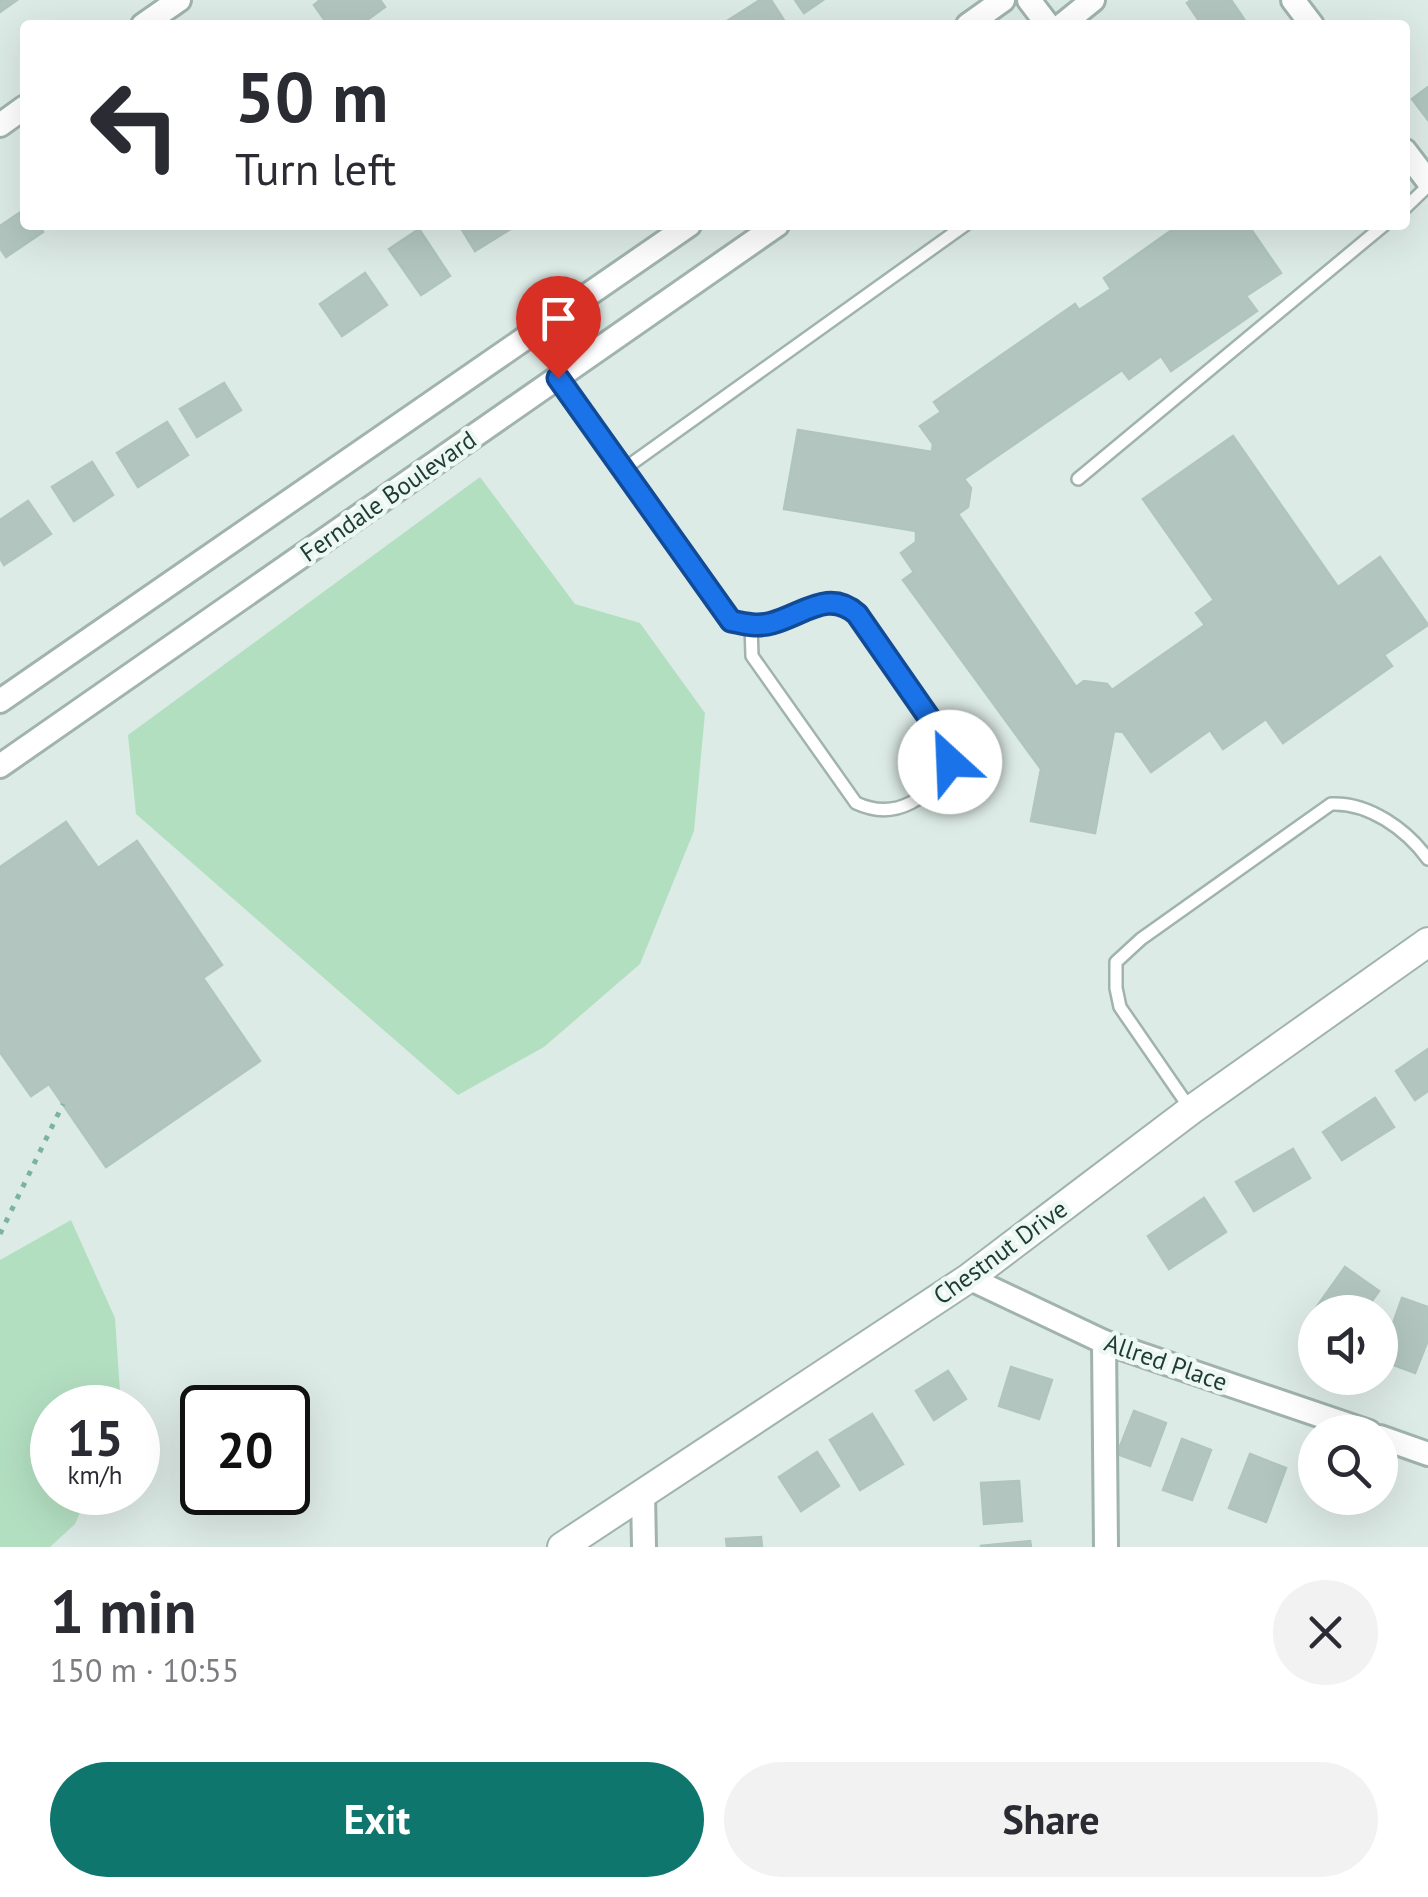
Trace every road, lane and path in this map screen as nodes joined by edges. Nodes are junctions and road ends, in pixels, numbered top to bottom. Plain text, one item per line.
1 (179, 0) edge
2 (1004, 0) edge
3 (1029, 0) edge
4 (1093, 0) edge
5 (1293, 0) edge
6 (150, 20) edge
7 (975, 20) edge
8 (1044, 20) edge
9 (1068, 20) edge
10 (1308, 20) edge
11 (1410, 157) edge
12 (1428, 184) edge
13 (1410, 203) edge
14 (682, 230) edge
15 (769, 230) edge
16 (958, 230) edge
17 (1378, 230) edge
18 (558, 378) junction
19 (624, 470) junction
20 (1078, 479) dead end
21 (751, 626) junction
22 (0, 701) edge
23 (0, 766) edge
24 (1428, 859) edge
25 (1428, 942) edge
26 (64, 1104) dead end
27 (1191, 1110) junction
28 (0, 1234) edge
29 (969, 1278) junction
30 (1104, 1342) junction
31 (1318, 1415) edge
32 (1398, 1443) edge
33 (1428, 1454) edge
34 (644, 1493) junction
35 (562, 1547) edge
36 (644, 1547) edge
37 (1106, 1547) edge

1 - 6 street
2 - 7 street
3 - 8 street
4 - 9 street
5 - 10 street
11 - 12 street
12 - 13 lane
14 - 22 street, Ferndale Boulevard
15 - 18 street, Ferndale Boulevard
16 - 19 lane
17 - 20 lane
18 - 19 lane
18 - 23 street, Ferndale Boulevard
19 - 21 lane
21 - 21 lane
24 - 27 lane
25 - 27 street, Chestnut Drive
26 - 28 path
27 - 29 street, Chestnut Drive
29 - 30 street, Allred Place
29 - 34 street, Chestnut Drive
30 - 31 street, Allred Place
30 - 37 street
32 - 33 street
34 - 35 street, Chestnut Drive
34 - 36 street

